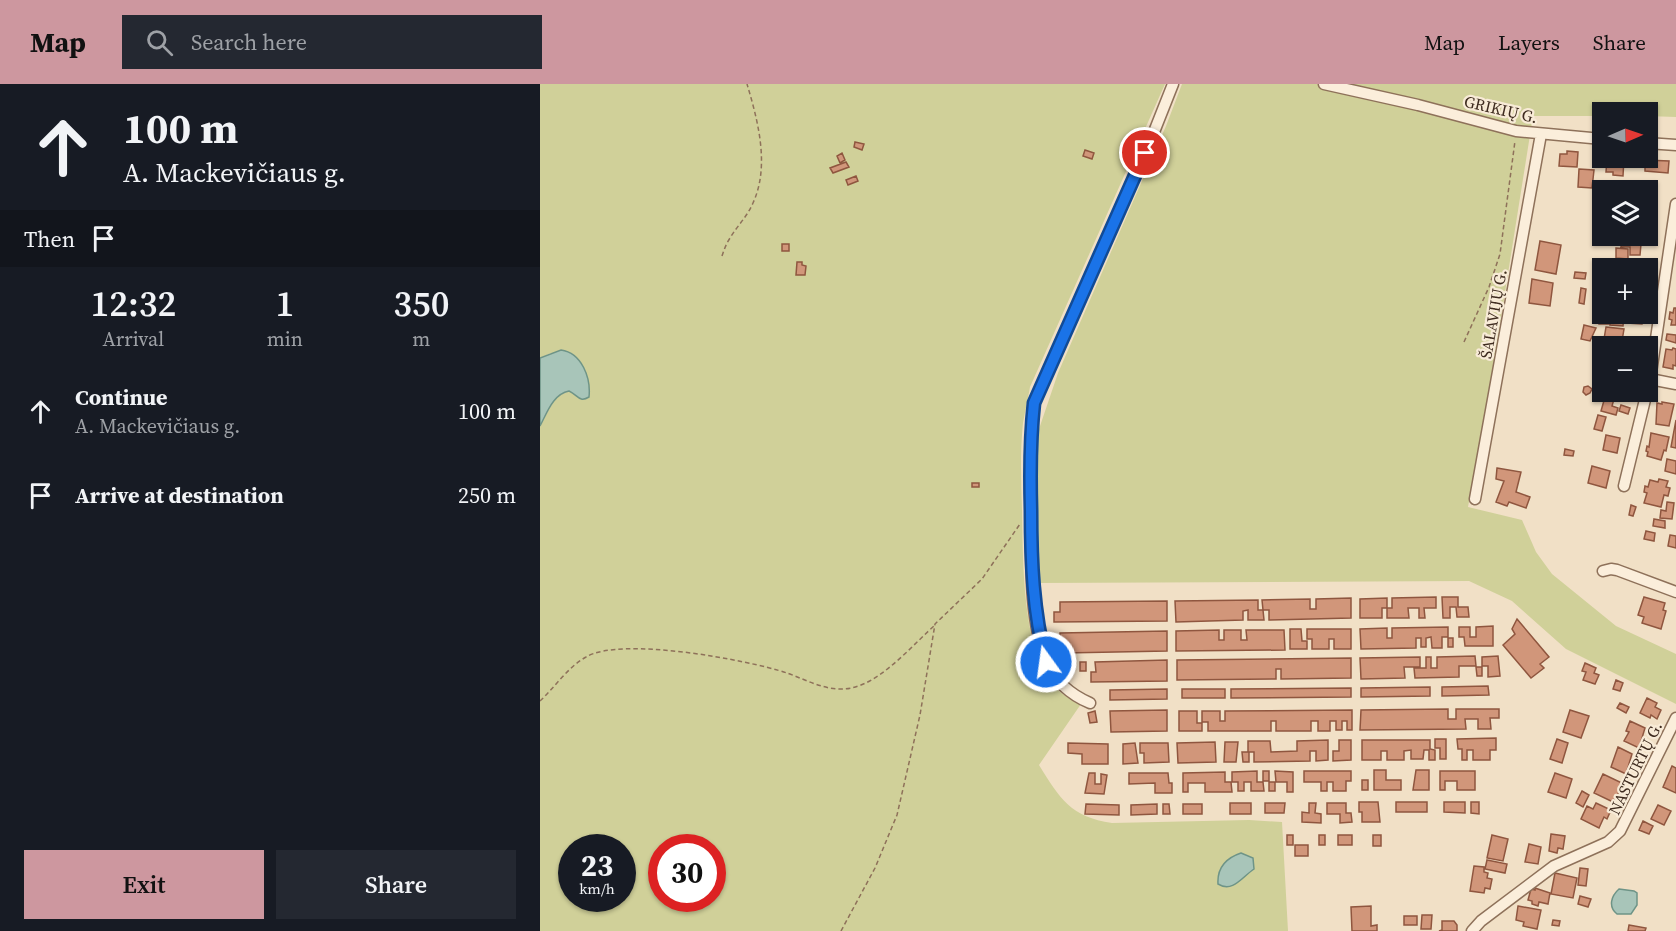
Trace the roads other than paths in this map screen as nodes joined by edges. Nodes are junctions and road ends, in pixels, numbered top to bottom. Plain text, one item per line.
1 (1173, 84) edge
2 (1324, 84) edge
3 (1541, 134) junction
4 (1592, 138) edge
5 (1658, 144) edge
6 (1676, 146) edge
7 (1676, 204) edge
8 (1656, 336) edge
9 (1658, 381) edge
10 (1676, 384) edge
11 (1644, 402) edge
12 (1624, 486) dead end
13 (1475, 499) dead end
14 (1603, 571) dead end
15 (1676, 592) edge
16 (1090, 703) dead end
17 (1676, 718) edge
18 (1472, 931) edge

1 - 16 street
2 - 3 street, GRIKIŲ G.
3 - 4 street, GRIKIŲ G.
3 - 13 street, ŠALAVIJŲ G.
5 - 6 street
7 - 8 street
9 - 10 street
11 - 12 street
14 - 15 street
17 - 18 street, NASTURTŲ G.

